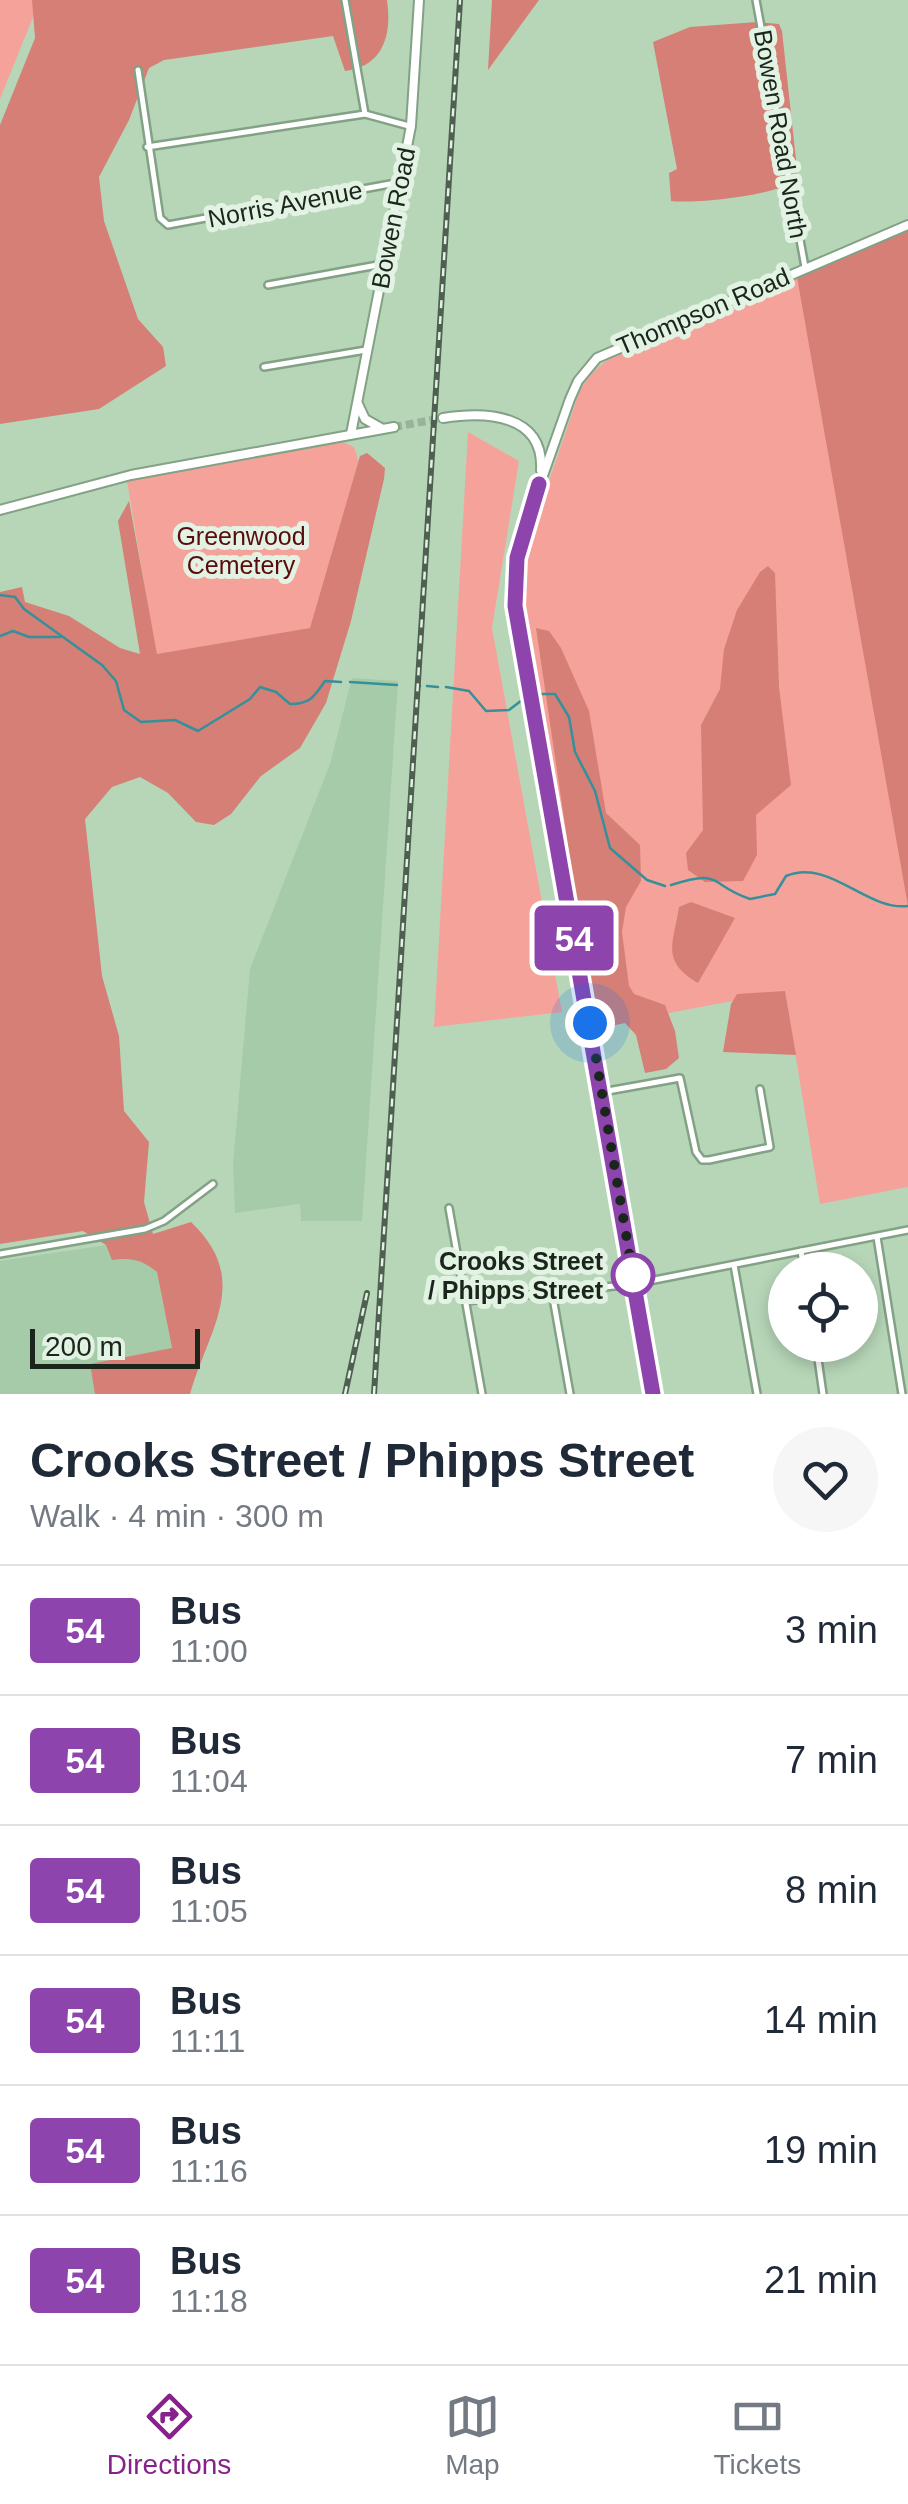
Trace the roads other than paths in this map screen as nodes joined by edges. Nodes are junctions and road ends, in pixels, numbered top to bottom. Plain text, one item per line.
1 (344, 0) edge
2 (420, 0) edge
3 (756, 0) edge
4 (138, 70) dead end
5 (365, 114) junction
6 (411, 126) junction
7 (146, 147) junction
8 (401, 182) junction
9 (908, 225) edge
10 (385, 264) junction
11 (805, 267) junction
12 (268, 285) dead end
13 (366, 350) junction
14 (264, 368) dead end
15 (358, 390) junction
16 (443, 418) tunnel mouth
17 (562, 423) junction
18 (351, 434) junction
19 (537, 440) junction
20 (539, 484) junction
21 (0, 510) edge
22 (760, 1089) dead end
23 (602, 1092) junction
24 (213, 1184) dead end
25 (449, 1208) dead end
26 (908, 1230) edge
27 (877, 1236) junction
28 (801, 1251) joint
29 (0, 1254) edge
30 (734, 1265) junction
31 (634, 1284) junction
32 (552, 1292) junction
33 (466, 1300) junction
34 (818, 1362) edge
35 (482, 1394) edge
36 (570, 1394) edge
37 (653, 1394) edge
38 (756, 1394) edge
39 (823, 1394) edge
40 (902, 1394) edge

1 - 5 street
2 - 6 main road, Bowen Road
3 - 11 street, Bowen Road North
4 - 7 street
5 - 6 street
5 - 7 street
6 - 8 main road, Bowen Road
7 - 8 street, Norris Avenue
8 - 10 main road, Bowen Road
9 - 11 main road, Thompson Road
10 - 12 street
10 - 13 main road, Bowen Road
11 - 17 main road, Thompson Road
13 - 14 street
13 - 15 main road, Bowen Road
15 - 18 main road, Bowen Road
15 - 18 main road
16 - 19 main road
17 - 19 main road
17 - 20 main road, Thompson Road
18 - 21 main road
19 - 20 main road
20 - 23 main road, Thompson Road
22 - 23 street
23 - 31 main road, Thompson Road
24 - 29 street
25 - 33 street
26 - 27 street
27 - 28 street
27 - 40 street
28 - 30 street
30 - 31 street
30 - 38 street
31 - 32 street
31 - 37 main road, Thompson Road
32 - 33 street
32 - 36 street
33 - 35 street
34 - 39 street

